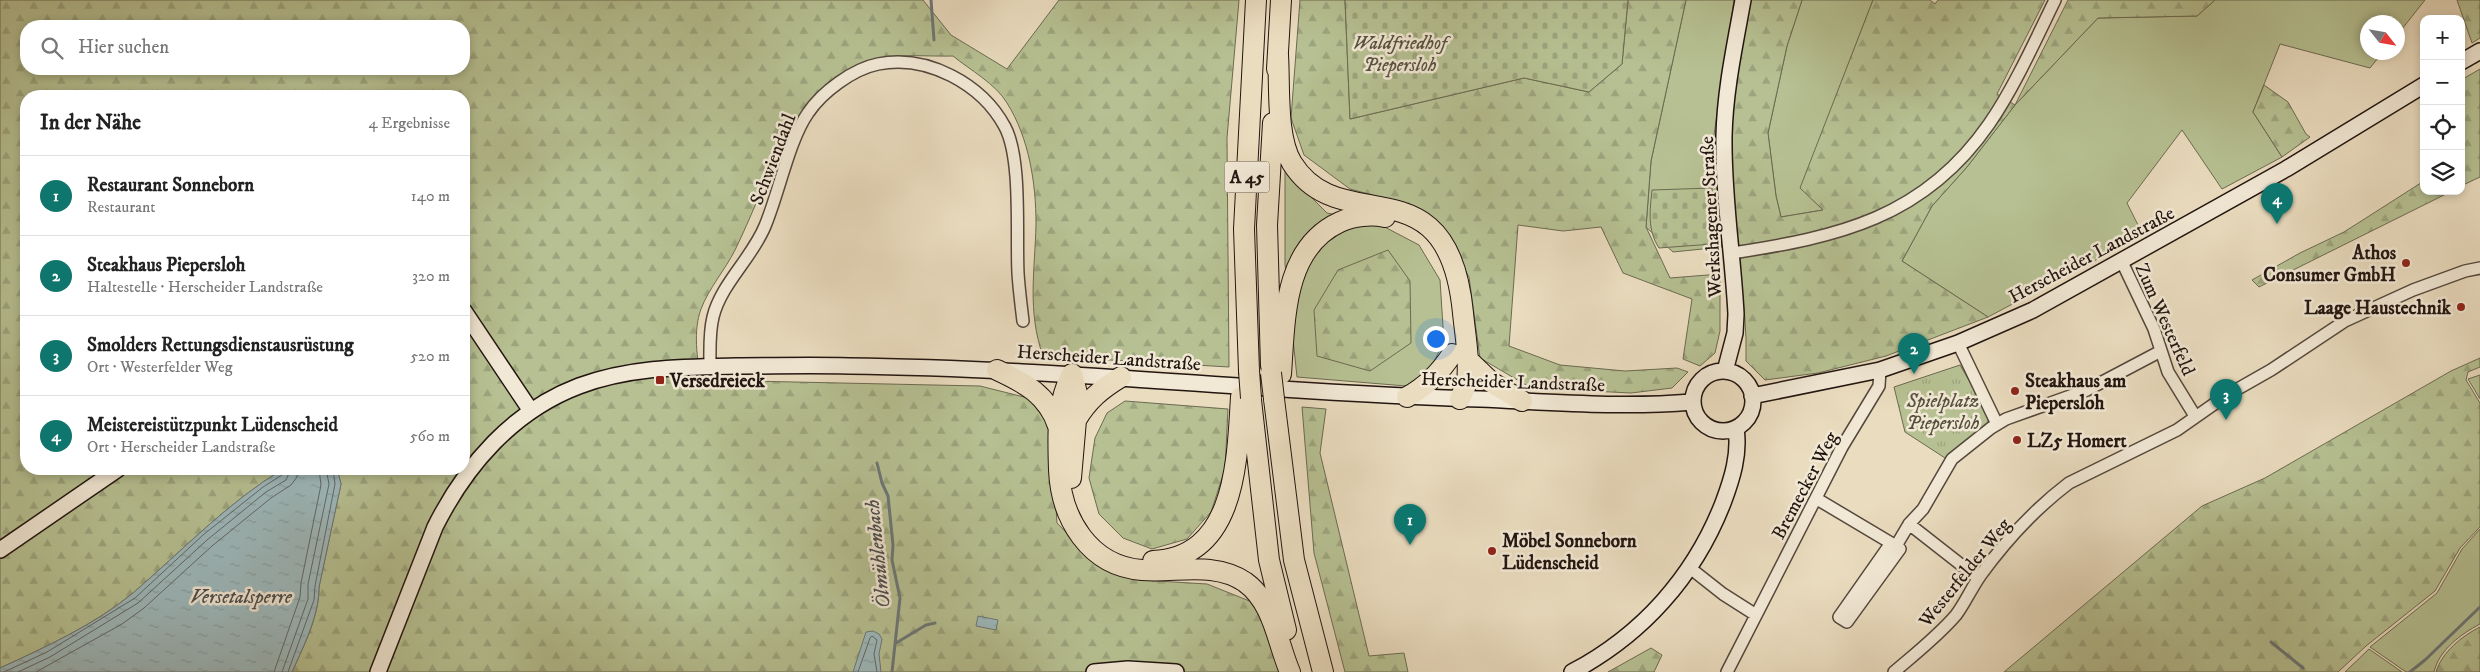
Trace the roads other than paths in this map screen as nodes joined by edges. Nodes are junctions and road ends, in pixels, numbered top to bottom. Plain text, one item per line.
1 (1256, 0) edge
2 (1281, 0) edge
3 (1743, 0) edge
4 (2054, 0) edge
5 (2480, 51) edge
6 (1278, 55) junction
7 (2464, 60) edge
8 (2420, 87) edge
9 (1732, 253) junction
10 (2122, 262) junction
11 (2480, 268) edge
12 (470, 320) edge
13 (1023, 322) dead end
14 (1958, 343) junction
15 (2161, 351) junction
16 (1459, 356) junction
17 (710, 366) junction
18 (997, 370) junction
19 (1880, 370) junction
20 (1725, 371) junction
21 (1276, 373) junction
22 (1072, 374) junction
23 (1122, 377) junction
24 (1752, 396) junction
25 (1246, 397) junction
26 (1407, 397) junction
27 (1460, 399) junction
28 (1522, 401) junction
29 (1692, 402) junction
30 (531, 411) junction
31 (2195, 416) junction
32 (1067, 424) junction
33 (1997, 424) junction
34 (1736, 429) junction
35 (470, 469) edge
36 (109, 475) edge
37 (466, 475) edge
38 (1817, 499) junction
39 (1910, 524) junction
40 (1893, 545) junction
41 (0, 550) edge
42 (1690, 568) junction
43 (1978, 578) junction
44 (1756, 615) junction
45 (378, 672) edge
46 (1094, 672) edge
47 (1176, 672) edge
48 (1290, 672) edge
49 (1296, 672) edge
50 (1323, 672) edge
51 (1572, 672) edge
52 (1726, 672) edge
53 (1894, 672) edge

1 - 25 highway, A 45, bridge
2 - 6 highway, A 45
3 - 9 main road, Werkshagener Straße
4 - 9 street
5 - 7 main road
6 - 16 highway
6 - 21 highway, A 45
8 - 10 main road, Herscheider Landstraße
9 - 20 main road, Werkshagener Straße
10 - 14 main road, Herscheider Landstraße
10 - 15 street, Zum Westerfeld
11 - 31 street, Westerfelder Weg
12 - 30 main road
13 - 17 street, Schwiendahl
14 - 19 main road, Herscheider Landstraße
14 - 33 street
15 - 31 street, Zum Westerfeld
15 - 33 street
16 - 21 highway
16 - 26 highway
16 - 27 highway
16 - 28 highway
17 - 18 main road, Herscheider Landstraße
17 - 30 main road, Herscheider Landstraße
18 - 22 main road, Herscheider Landstraße
18 - 32 highway
19 - 24 main road, Herscheider Landstraße
19 - 38 street, Bremecker Weg
20 - 24 main road
20 - 29 main road
21 - 50 highway
22 - 23 main road, Herscheider Landstraße
22 - 32 highway
23 - 26 main road, Herscheider Landstraße
23 - 32 highway
24 - 34 main road
25 - 32 highway
25 - 49 highway, A 45
26 - 27 main road, Herscheider Landstraße
27 - 28 main road, Herscheider Landstraße
28 - 29 main road, Herscheider Landstraße
29 - 34 main road
30 - 35 main road, Herscheider Landstraße
31 - 43 street, Westerfelder Weg
32 - 48 highway
33 - 39 street
34 - 42 main road
36 - 41 main road
37 - 45 main road, Herscheider Landstraße
38 - 40 street
38 - 44 street, Bremecker Weg
39 - 40 street
39 - 43 street
40 - 40 street
42 - 44 street
42 - 51 main road
43 - 53 street, Westerfelder Weg
44 - 52 street, Bremecker Weg
46 - 47 main road

